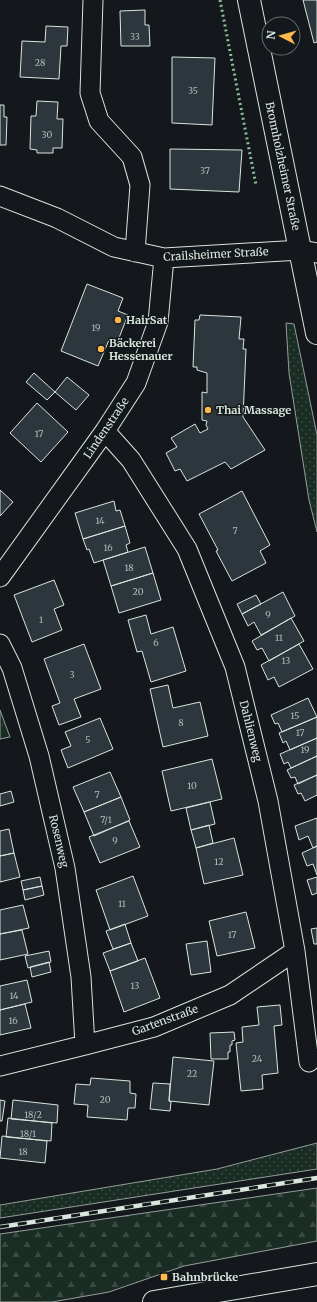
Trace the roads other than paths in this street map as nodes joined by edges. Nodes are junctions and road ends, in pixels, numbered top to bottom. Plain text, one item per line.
1 (94, 0) edge
2 (249, 0) edge
3 (0, 196) edge
4 (309, 251) edge
5 (135, 252) junction
6 (164, 258) junction
7 (317, 333) edge
8 (105, 431) junction
9 (0, 577) edge
10 (0, 644) edge
11 (295, 952) junction
12 (85, 1045) junction
13 (309, 1062) dead end
14 (0, 1066) edge
15 (317, 1274) edge
16 (154, 1302) edge

1 - 5 street
2 - 4 street, Bronnholzheimer Straße
3 - 5 street, Crailsheimer Straße
4 - 6 street, Crailsheimer Straße
4 - 7 street, Bronnholzheimer Straße
5 - 6 street, Crailsheimer Straße
6 - 8 street, Lindenstraße
8 - 9 street, Lindenstraße
8 - 11 street, Dahlienweg
10 - 12 street, Rosenweg
11 - 12 street, Gartenstraße
11 - 13 street, Dahlienweg
12 - 14 street, Gartenstraße
15 - 16 street

